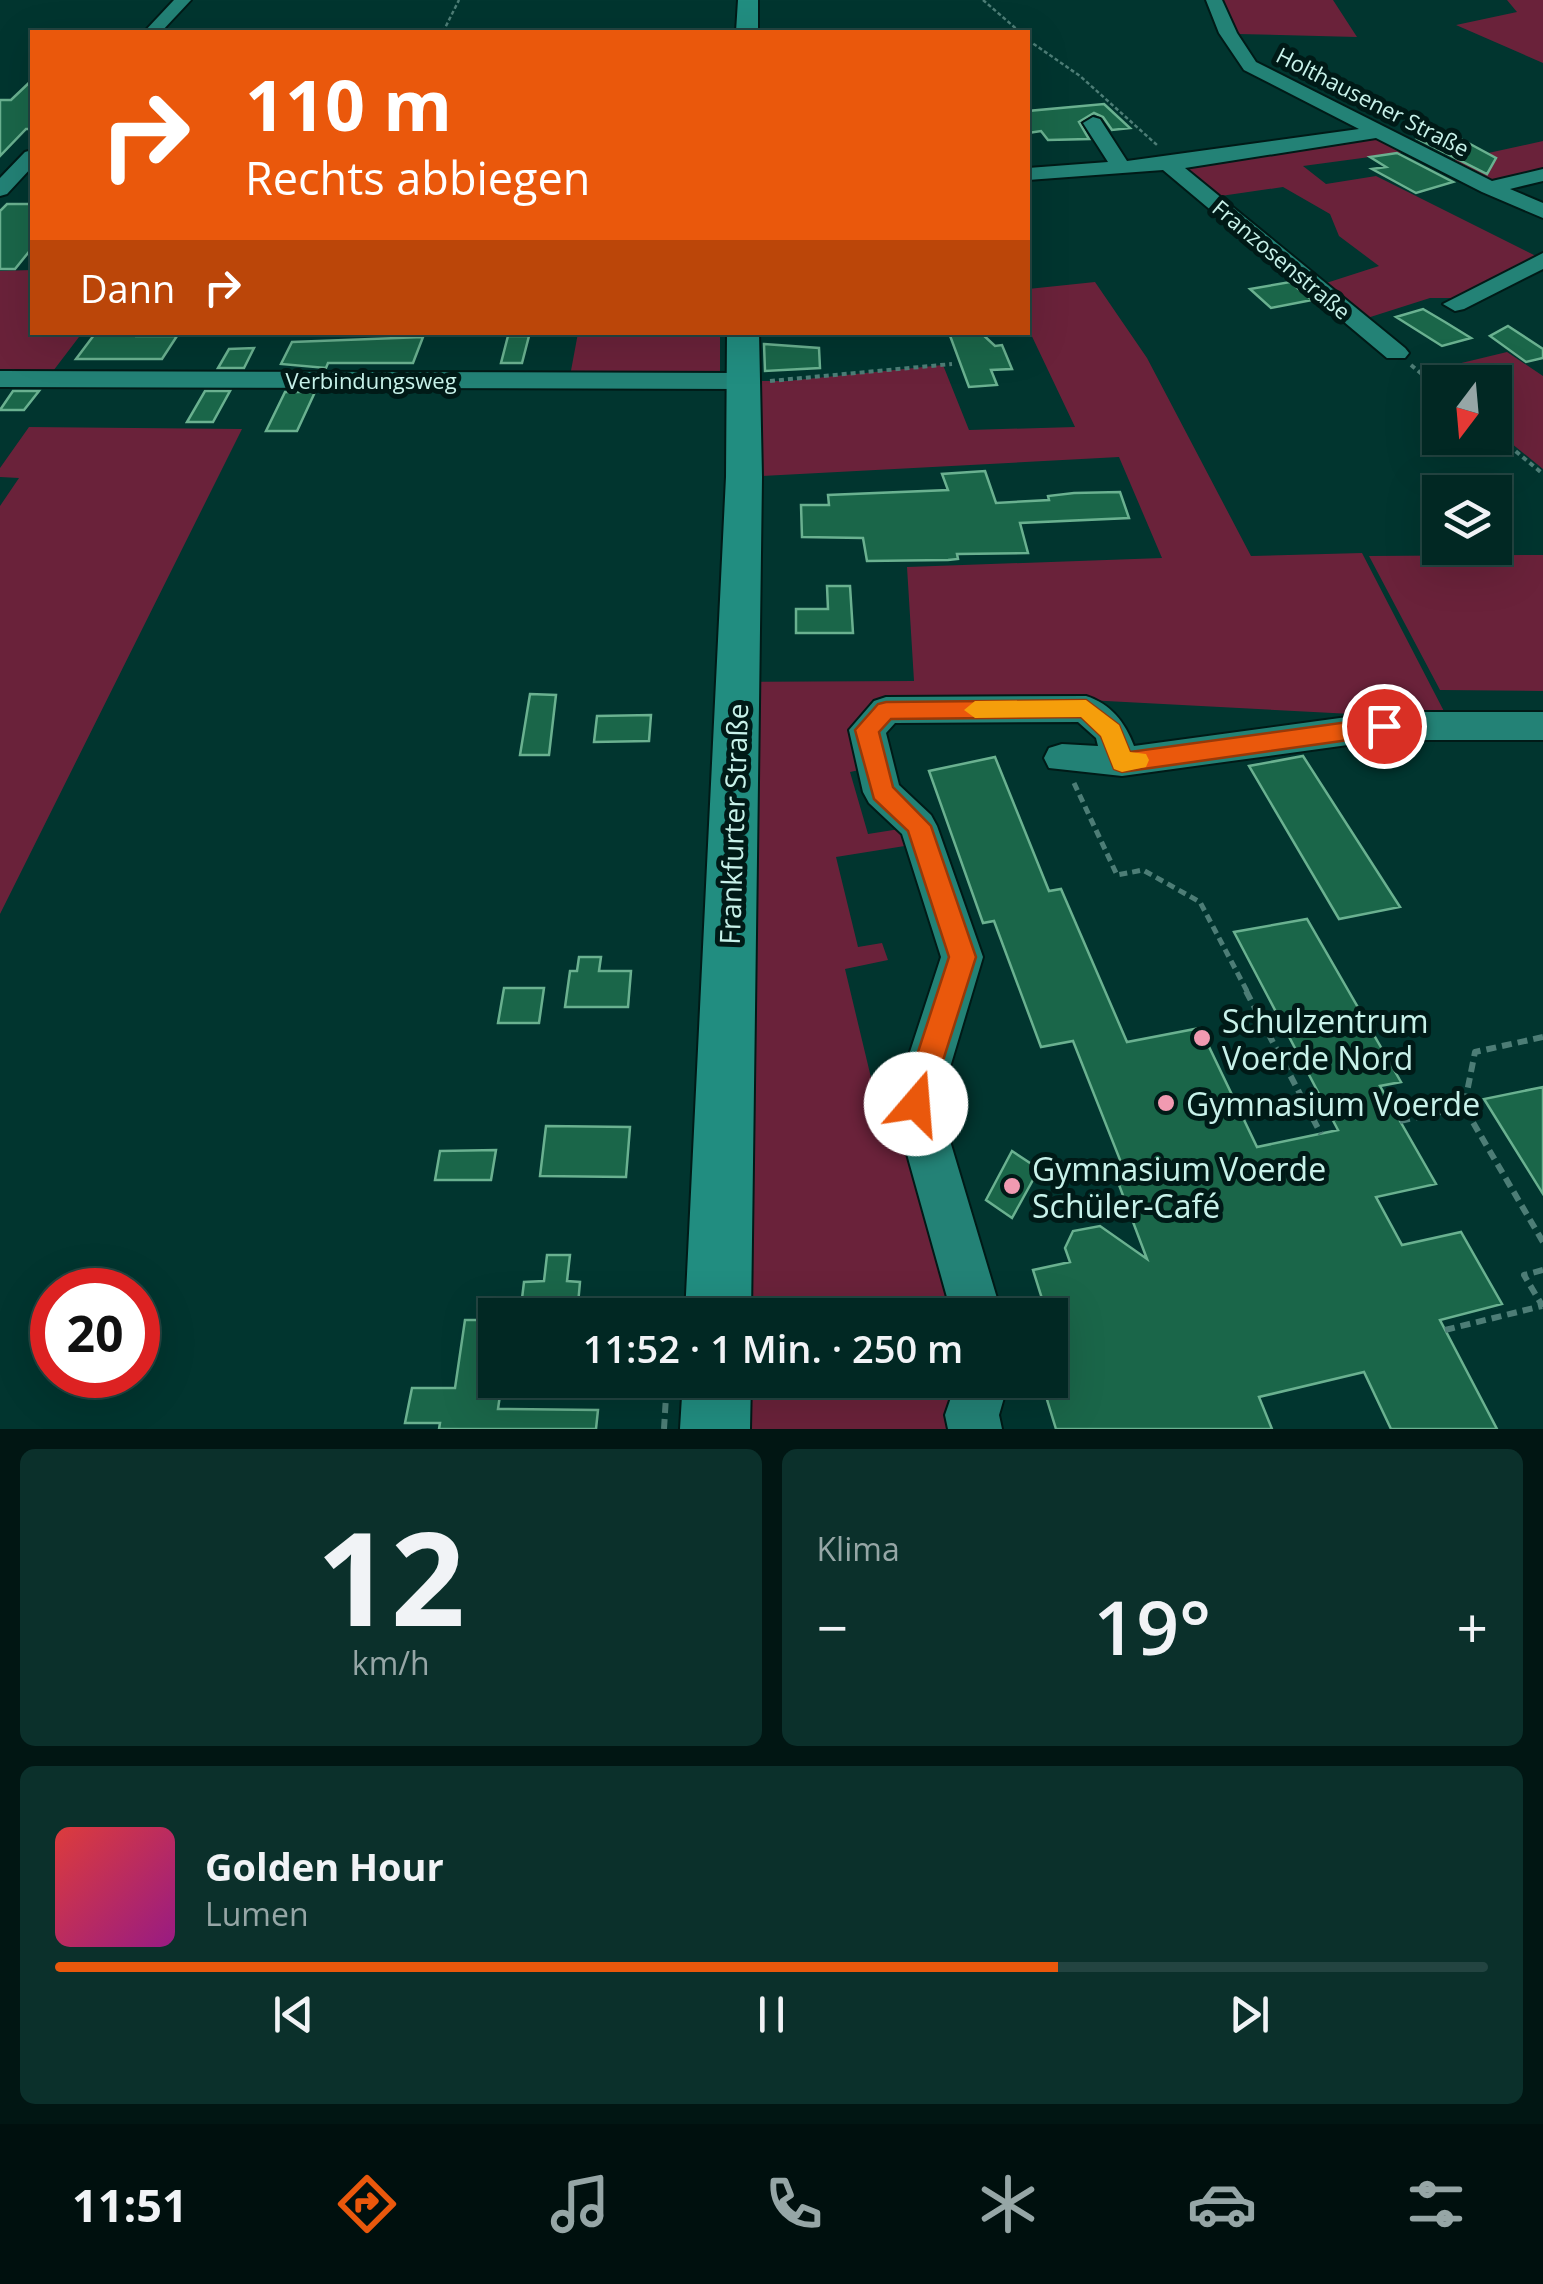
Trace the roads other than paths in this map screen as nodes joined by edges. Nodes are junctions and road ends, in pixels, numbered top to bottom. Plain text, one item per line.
1 (183, 0) edge
2 (748, 0) edge
3 (1214, 0) edge
4 (154, 30) edge
5 (747, 30) edge
6 (1093, 123) dead end
7 (1379, 132) junction
8 (30, 158) edge
9 (1172, 164) junction
10 (1121, 167) junction
11 (1030, 174) edge
12 (1543, 175) edge
13 (1489, 188) junction
14 (0, 190) edge
15 (1543, 211) edge
16 (1543, 260) edge
17 (1454, 304) dead end
18 (744, 335) edge
19 (1396, 353) road end
20 (0, 379) edge
21 (742, 381) junction
22 (1543, 726) edge
23 (1062, 758) road end
24 (1122, 762) junction
25 (719, 1298) edge
26 (972, 1298) edge
27 (716, 1398) edge
28 (977, 1398) edge
29 (715, 1429) edge
30 (975, 1429) edge

1 - 4 street
2 - 5 main road
3 - 7 street, Holthausener Straße
6 - 10 street
7 - 9 street, Franzosenstraße
7 - 13 street, Holthausener Straße
8 - 14 street
9 - 10 street, Franzosenstraße
9 - 19 street, Franzosenstraße
10 - 11 street, Franzosenstraße
12 - 13 street
13 - 15 street, Holthausener Straße
16 - 17 street
18 - 21 main road, Frankfurter Straße
20 - 21 street, Verbindungsweg
21 - 25 main road, Frankfurter Straße
22 - 24 street
23 - 24 street
24 - 26 street
27 - 29 main road
28 - 30 street

